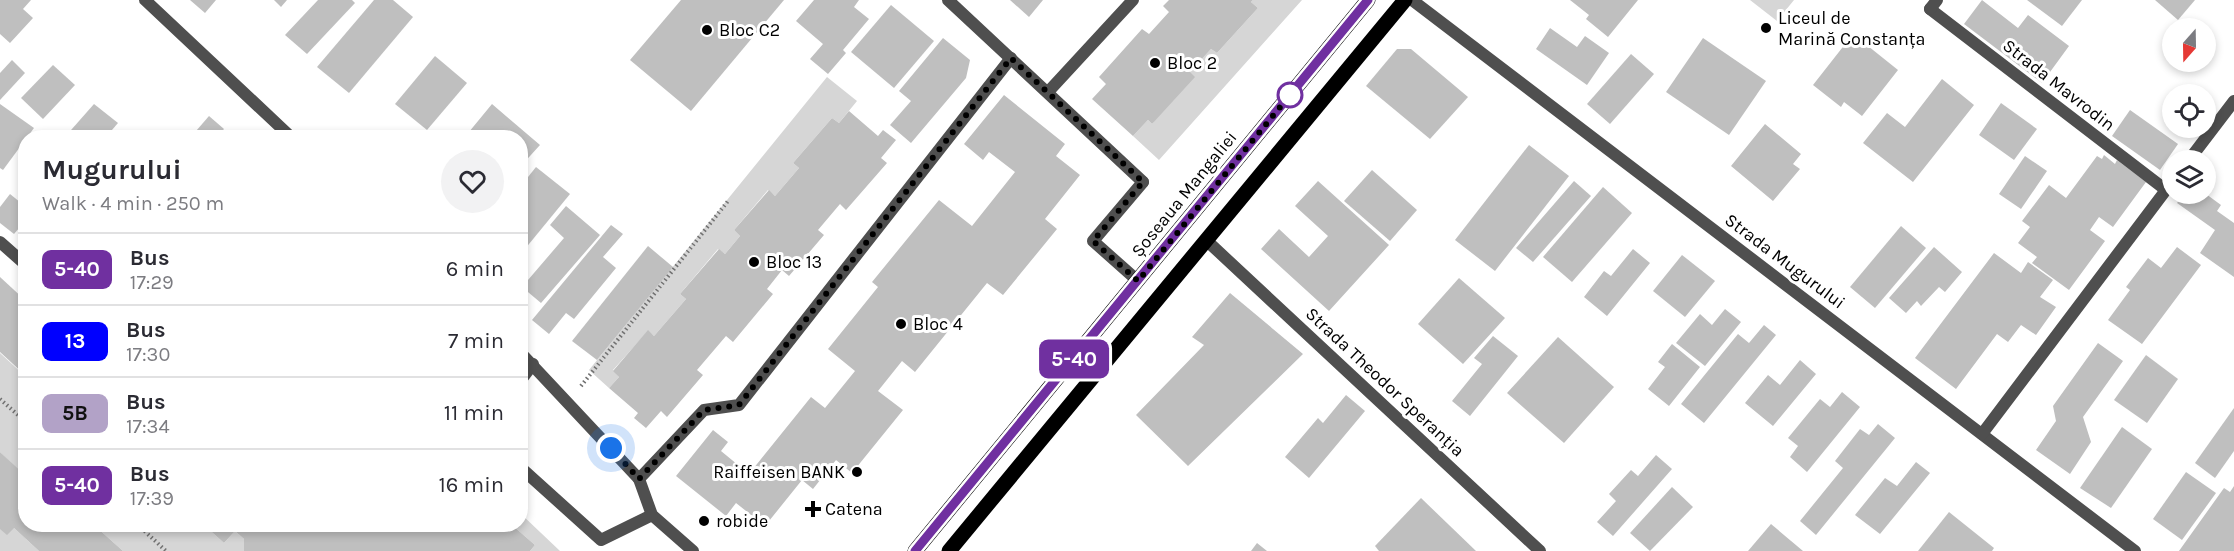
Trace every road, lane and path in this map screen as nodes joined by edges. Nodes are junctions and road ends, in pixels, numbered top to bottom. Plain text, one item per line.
1 (146, 0) edge
2 (948, 0) edge
3 (1133, 0) edge
4 (1368, 0) edge
5 (1405, 0) edge
6 (1412, 0) edge
7 (1933, 4) edge
8 (1011, 58) junction
9 (1048, 92) junction
10 (2234, 101) edge
11 (284, 130) edge
12 (2197, 150) edge
13 (2162, 181) edge
14 (2162, 195) edge
15 (728, 201) dead end
16 (1206, 240) junction
17 (0, 242) edge
18 (18, 258) edge
19 (1138, 281) junction
20 (528, 359) edge
21 (533, 364) junction
22 (528, 371) edge
23 (0, 399) edge
24 (568, 402) junction
25 (18, 415) edge
26 (1982, 434) junction
27 (528, 475) edge
28 (639, 479) junction
29 (652, 515) junction
30 (146, 532) edge
31 (600, 545) edge
32 (166, 551) edge
33 (693, 551) edge
34 (915, 551) edge
35 (949, 551) edge
36 (1540, 551) edge
37 (2135, 551) edge

1 - 11 street
2 - 8 street
3 - 9 street
4 - 19 main road, Șoseaua Mangaliei
5 - 16 main road
6 - 26 street, Strada Mugurului
7 - 13 street, Strada Mavrodin
8 - 9 street
8 - 28 street
9 - 19 street
10 - 12 street
14 - 26 street
15 - 24 path
16 - 35 main road
16 - 36 street, Strada Theodor Speranția
17 - 18 street
19 - 34 main road, Șoseaua Mangaliei
20 - 21 street
21 - 22 street
21 - 24 street
23 - 25 path
24 - 28 street
26 - 37 street, Strada Mugurului
27 - 31 street
28 - 29 street
29 - 31 street
29 - 33 street
30 - 32 path

